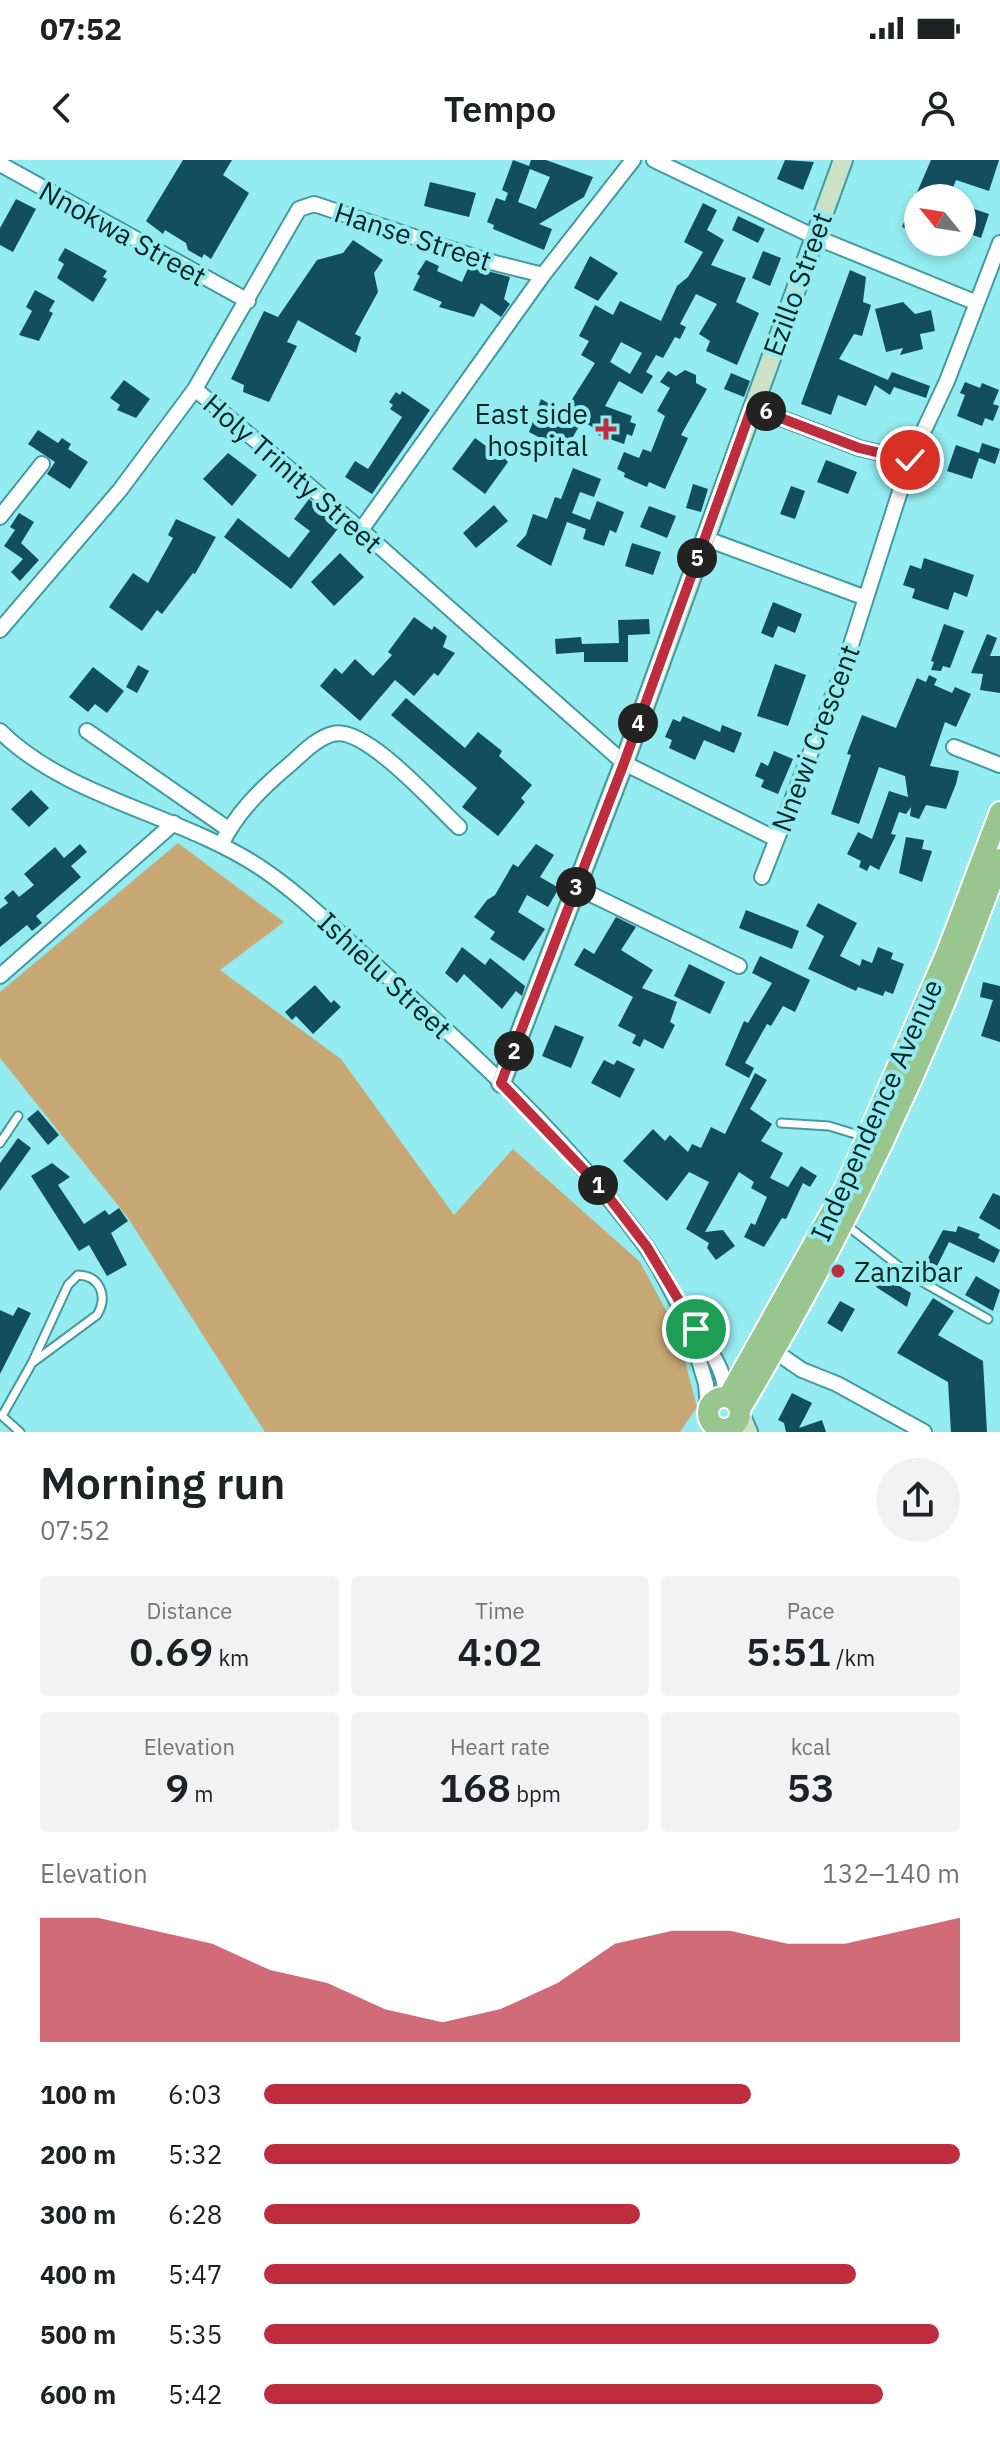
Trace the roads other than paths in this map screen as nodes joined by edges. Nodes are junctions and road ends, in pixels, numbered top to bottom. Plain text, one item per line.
1 (633, 160) edge
2 (654, 160) edge
3 (843, 160) edge
4 (0, 164) edge
5 (681, 165) edge
6 (815, 237) junction
7 (1000, 243) edge
8 (543, 275) junction
9 (248, 301) junction
10 (977, 303) junction
11 (195, 389) junction
12 (752, 407) junction
13 (910, 460) junction
14 (42, 464) dead end
15 (0, 517) edge
16 (361, 530) junction
17 (704, 538) junction
18 (866, 598) junction
19 (0, 630) edge
20 (0, 731) edge
21 (87, 731) dead end
22 (954, 747) dead end
23 (624, 763) junction
24 (1000, 765) edge
25 (1000, 812) edge
26 (174, 823) junction
27 (459, 827) dead end
28 (228, 829) junction
29 (776, 839) junction
30 (221, 845) junction
31 (1000, 859) edge
32 (762, 877) dead end
33 (576, 887) junction
34 (973, 910) junction
35 (739, 966) dead end
36 (0, 976) edge
37 (501, 1083) junction
38 (18, 1116) dead end
39 (781, 1123) dead end
40 (867, 1138) junction
41 (0, 1143) edge
42 (845, 1224) junction
43 (988, 1319) dead end
44 (768, 1346) junction
45 (32, 1363) junction
46 (1, 1415) edge
47 (723, 1419) edge
48 (20, 1432) edge
49 (924, 1432) edge

1 - 8 street
2 - 5 street
3 - 6 street, Ezillo Street
4 - 9 street, Nnokwa Street
5 - 6 street
6 - 10 street
6 - 12 street, Ezillo Street
7 - 10 street, Nnewi Crescent
8 - 9 street, Hanse Street
8 - 16 street
9 - 11 street, Hanse Street
10 - 13 street, Nnewi Crescent
11 - 16 street, Holy Trinity Street
11 - 19 street, Holy Trinity Street
12 - 13 street
12 - 17 street, Ezillo Street
13 - 18 street, Nnewi Crescent
14 - 15 street
16 - 23 street, Holy Trinity Street
17 - 18 street
17 - 23 street, Ezillo Street
18 - 29 street, Nnewi Crescent
20 - 26 street, Ishielu Street
21 - 28 street
22 - 24 street
23 - 29 street, Holy Trinity Street
23 - 33 street, Ezillo Street
25 - 34 main road, Independence Avenue
26 - 30 street, Ishielu Street
26 - 36 street
27 - 28 street
28 - 30 street
29 - 32 street, Nnewi Crescent
30 - 37 street, Ishielu Street
31 - 34 main road, Independence Avenue
33 - 35 street
33 - 37 street, Ezillo Street
34 - 40 main road, Independence Avenue
34 - 42 main road, Independence Avenue
37 - 47 street, Ishielu Street
38 - 41 lane
39 - 40 lane
40 - 44 main road, Independence Avenue
42 - 43 lane
42 - 44 main road, Independence Avenue
44 - 47 main road, Independence Avenue
44 - 49 street
45 - 45 lane
45 - 46 lane
46 - 48 lane

